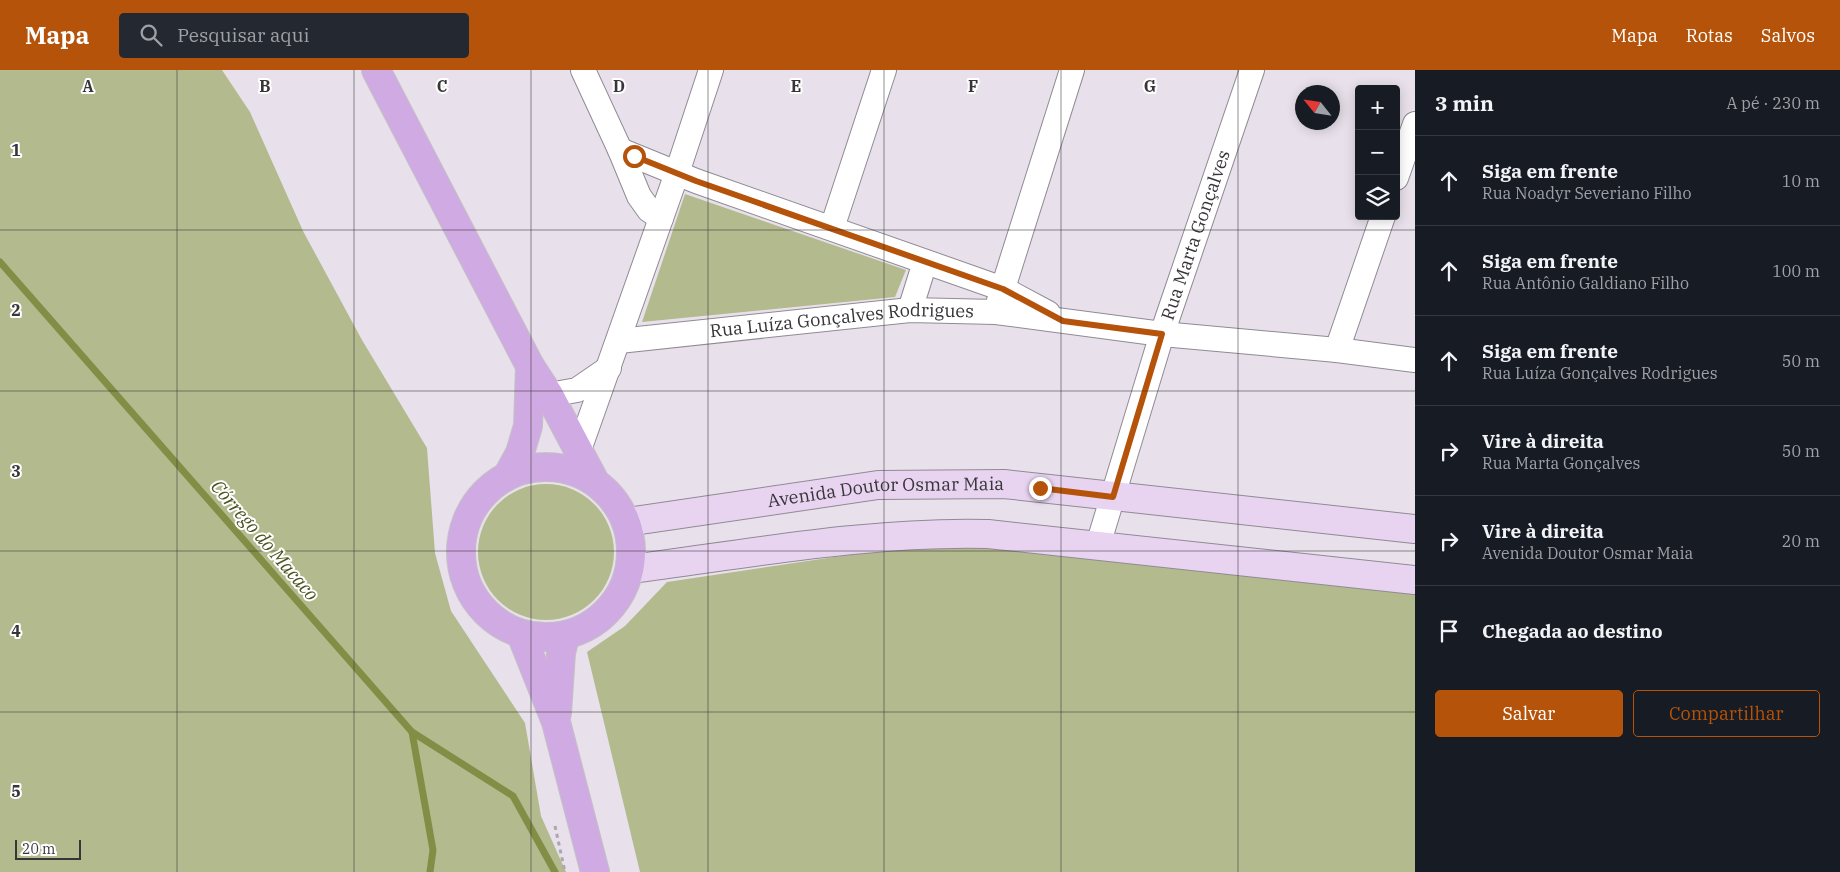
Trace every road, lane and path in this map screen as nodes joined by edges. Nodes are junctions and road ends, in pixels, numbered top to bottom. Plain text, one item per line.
1 (376, 70) edge
2 (583, 70) edge
3 (711, 70) edge
4 (884, 70) edge
5 (1072, 70) edge
6 (1252, 70) edge
7 (1415, 124) edge
8 (620, 150) junction
9 (677, 173) junction
10 (1397, 175) edge
11 (661, 218) junction
12 (1382, 220) edge
13 (832, 228) junction
14 (925, 262) junction
15 (1003, 289) junction
16 (910, 310) junction
17 (996, 312) junction
18 (1063, 321) junction
19 (1162, 334) junction
20 (619, 341) junction
21 (1337, 350) junction
22 (1415, 360) edge
23 (530, 366) junction
24 (609, 368) junction
25 (549, 395) junction
26 (579, 450) junction
27 (508, 475) junction
28 (594, 480) junction
29 (1113, 497) junction
30 (627, 522) junction
31 (1415, 529) edge
32 (1098, 545) junction
33 (631, 569) junction
34 (1415, 580) edge
35 (521, 634) junction
36 (564, 636) junction
37 (556, 722) junction
38 (595, 872) edge

1 - 23 main road
2 - 8 street
3 - 9 street
4 - 13 street
5 - 15 street
6 - 19 street, Rua Marta Gonçalves
7 - 10 street
8 - 9 street, Rua Luíza Gonçalves Rodrigues
8 - 11 street
9 - 11 street
9 - 13 street, Rua Luíza Gonçalves Rodrigues
11 - 20 street
12 - 21 street
13 - 14 street, Rua Luíza Gonçalves Rodrigues
14 - 15 street, Rua Luíza Gonçalves Rodrigues
14 - 16 street
15 - 17 street
15 - 18 street, Rua Luíza Gonçalves Rodrigues
16 - 17 street, Rua Luíza Gonçalves Rodrigues
16 - 20 street, Rua Luíza Gonçalves Rodrigues
17 - 18 street, Rua Luíza Gonçalves Rodrigues
18 - 19 street, Rua Luíza Gonçalves Rodrigues
19 - 21 street, Rua Luíza Gonçalves Rodrigues
19 - 29 street, Rua Marta Gonçalves
20 - 24 street
21 - 22 street, Rua Luíza Gonçalves Rodrigues
23 - 25 main road
23 - 27 main road
24 - 25 street
24 - 26 street
25 - 26 main road
26 - 28 main road
27 - 28 main road
27 - 35 main road
28 - 30 main road
29 - 30 street, Avenida Doutor Osmar Maia
29 - 31 street, Avenida Doutor Osmar Maia
29 - 32 street, Rua Marta Gonçalves
30 - 33 main road
32 - 33 street
32 - 34 street
33 - 36 main road
35 - 36 main road
35 - 37 main road
36 - 37 main road
37 - 38 main road

